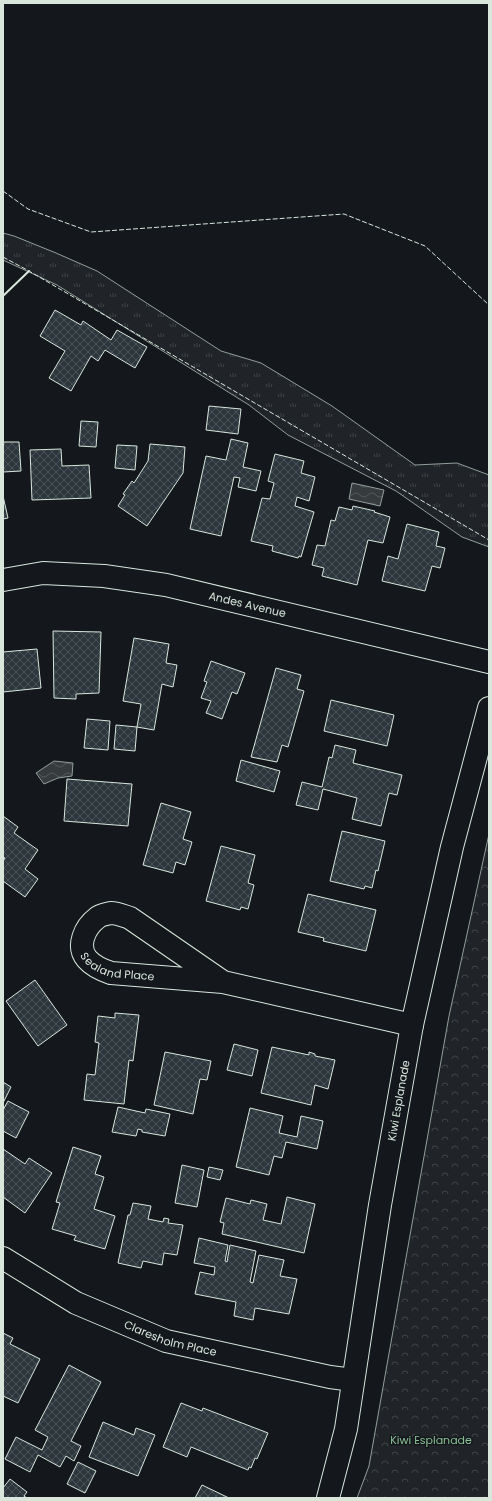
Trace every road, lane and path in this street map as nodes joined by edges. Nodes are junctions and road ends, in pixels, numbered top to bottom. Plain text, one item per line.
1 (3, 580) edge
2 (489, 662) edge
3 (489, 708) edge
4 (222, 982) junction
5 (412, 1025) junction
6 (3, 1258) edge
7 (353, 1380) junction
8 (328, 1498) edge

1 - 2 street, Andes Avenue
3 - 5 street, Kiwi Esplanade
4 - 4 street, Sealand Place
4 - 5 street, Sealand Place
5 - 7 street, Kiwi Esplanade
6 - 7 street, Claresholm Place
7 - 8 street, Kiwi Esplanade

